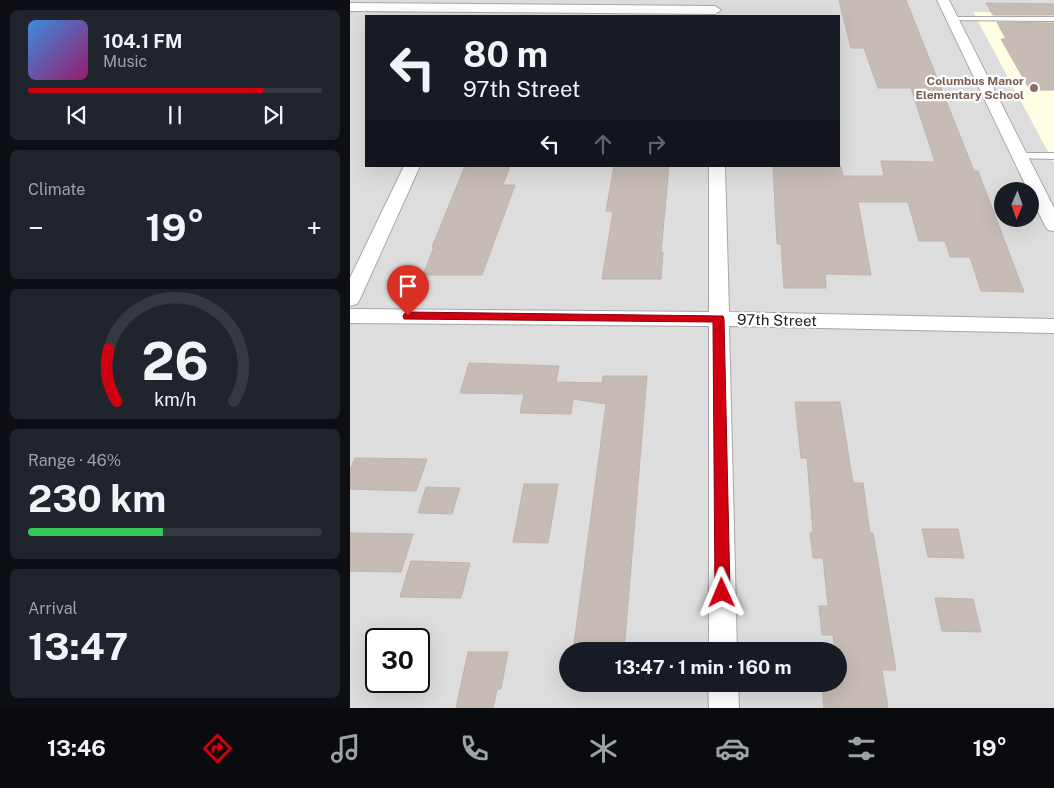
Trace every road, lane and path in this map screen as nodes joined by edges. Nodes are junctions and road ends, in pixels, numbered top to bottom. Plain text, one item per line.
1 (943, 0) edge
2 (350, 7) edge
3 (486, 8) edge
4 (715, 9) edge
5 (952, 19) junction
6 (1054, 19) edge
7 (1020, 156) junction
8 (1054, 156) edge
9 (412, 167) edge
10 (717, 167) edge
11 (1054, 226) edge
12 (350, 299) edge
13 (350, 316) edge
14 (719, 319) junction
15 (1054, 326) edge
16 (723, 642) edge
17 (723, 692) edge
18 (724, 708) edge

1 - 5 street
2 - 3 street
3 - 4 street
5 - 6 lane
5 - 7 street
7 - 8 lane
7 - 11 street
9 - 12 street
10 - 14 street
13 - 14 street, 97th Street
14 - 15 street, 97th Street
14 - 16 street
17 - 18 street

